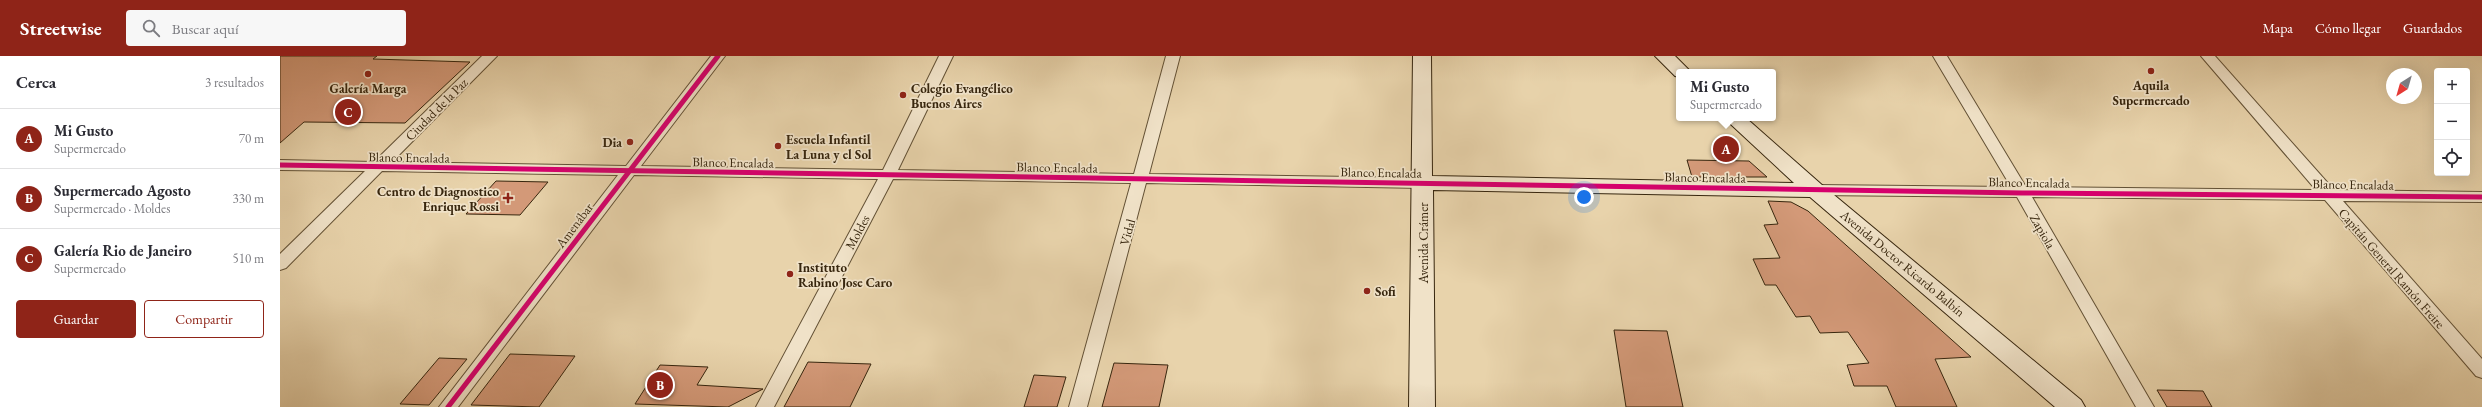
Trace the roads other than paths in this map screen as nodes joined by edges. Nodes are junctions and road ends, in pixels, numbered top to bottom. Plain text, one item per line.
1 (490, 56) edge
2 (718, 56) edge
3 (946, 56) edge
4 (1174, 56) edge
5 (1422, 56) edge
6 (1664, 56) edge
7 (1940, 56) edge
8 (2208, 56) edge
9 (1679, 69) edge
10 (1737, 121) edge
11 (280, 165) edge
12 (378, 167) junction
13 (629, 171) junction
14 (887, 176) junction
15 (1142, 180) junction
16 (1423, 183) junction
17 (1815, 190) junction
18 (2022, 193) junction
19 (2329, 194) junction
20 (2482, 197) edge
21 (280, 264) edge
22 (2482, 371) edge
23 (448, 407) edge
24 (765, 407) edge
25 (1078, 407) edge
26 (1422, 407) edge
27 (2072, 407) edge
28 (2144, 407) edge

1 - 12 street, Ciudad de la Paz
2 - 13 street, Amenábar
3 - 14 street, Moldes
4 - 15 street, Vidal
5 - 16 main road, Avenida Crámer
6 - 9 main road
7 - 18 street, Zapiola
8 - 19 street, Capitán General Ramón Freire
10 - 17 main road, Avenida Doctor Ricardo Balbín
11 - 12 street, Blanco Encalada
12 - 13 street, Blanco Encalada
12 - 21 street, Ciudad de la Paz
13 - 14 street, Blanco Encalada
13 - 23 street, Amenábar
14 - 15 street, Blanco Encalada
14 - 24 street, Moldes
15 - 16 street, Blanco Encalada
15 - 25 street, Vidal
16 - 17 main road, Blanco Encalada
16 - 26 main road, Avenida Crámer
17 - 18 street, Blanco Encalada
17 - 27 main road, Avenida Doctor Ricardo Balbín
18 - 19 street, Blanco Encalada
18 - 28 street, Zapiola
19 - 20 street, Blanco Encalada
19 - 22 street, Capitán General Ramón Freire

